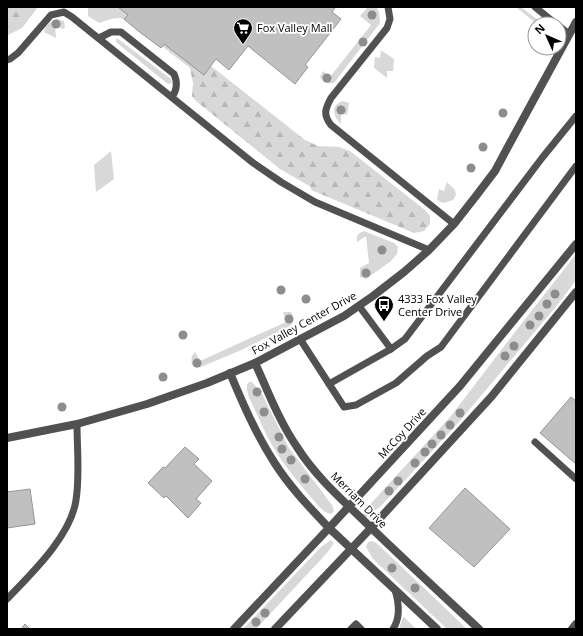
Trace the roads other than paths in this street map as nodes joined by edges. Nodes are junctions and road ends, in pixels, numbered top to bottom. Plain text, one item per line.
1 (388, 7) edge
2 (535, 7) edge
3 (546, 16) edge
4 (576, 22) edge
5 (569, 34) joint
6 (99, 38) junction
7 (7, 60) edge
8 (172, 97) junction
9 (576, 116) edge
10 (576, 166) edge
11 (454, 224) junction
12 (576, 244) edge
13 (429, 250) junction
14 (576, 292) edge
15 (359, 306) junction
16 (300, 339) junction
17 (391, 349) junction
18 (255, 363) junction
19 (230, 373) junction
20 (329, 384) junction
21 (77, 424) junction
22 (7, 438) edge
23 (535, 442) dead end
24 (576, 479) edge
25 (349, 506) junction
26 (329, 528) junction
27 (371, 528) junction
28 (350, 550) junction
29 (395, 590) junction
30 (7, 599) edge
31 (576, 624) edge
32 (234, 629) edge
33 (275, 629) edge
34 (351, 629) edge
35 (361, 629) edge
36 (393, 629) edge
37 (437, 629) edge
38 (479, 629) edge
39 (572, 629) edge

1 - 11 lane
2 - 3 lane
4 - 5 street, Fox Valley Center Drive
5 - 11 street, Fox Valley Center Drive
6 - 7 lane
6 - 8 lane
6 - 8 lane
8 - 13 lane
9 - 17 lane
10 - 20 lane
11 - 13 street, Fox Valley Center Drive
12 - 25 street, McCoy Drive
13 - 15 street, Fox Valley Center Drive
14 - 27 street
15 - 16 street, Fox Valley Center Drive
15 - 17 lane
16 - 18 street, Fox Valley Center Drive
16 - 20 lane
17 - 20 lane
18 - 19 street, Fox Valley Center Drive
18 - 25 street, Merriam Drive
19 - 21 street, Fox Valley Center Drive
19 - 26 street
21 - 22 street, Fox Valley Center Drive
21 - 30 lane
23 - 24 lane
25 - 26 street, McCoy Drive
25 - 27 street, Merriam Drive
26 - 28 street
26 - 32 street, McCoy Drive
27 - 28 street
27 - 38 street, Merriam Drive
28 - 29 street
28 - 33 street
29 - 36 lane
29 - 37 street
31 - 39 street
34 - 35 lane

